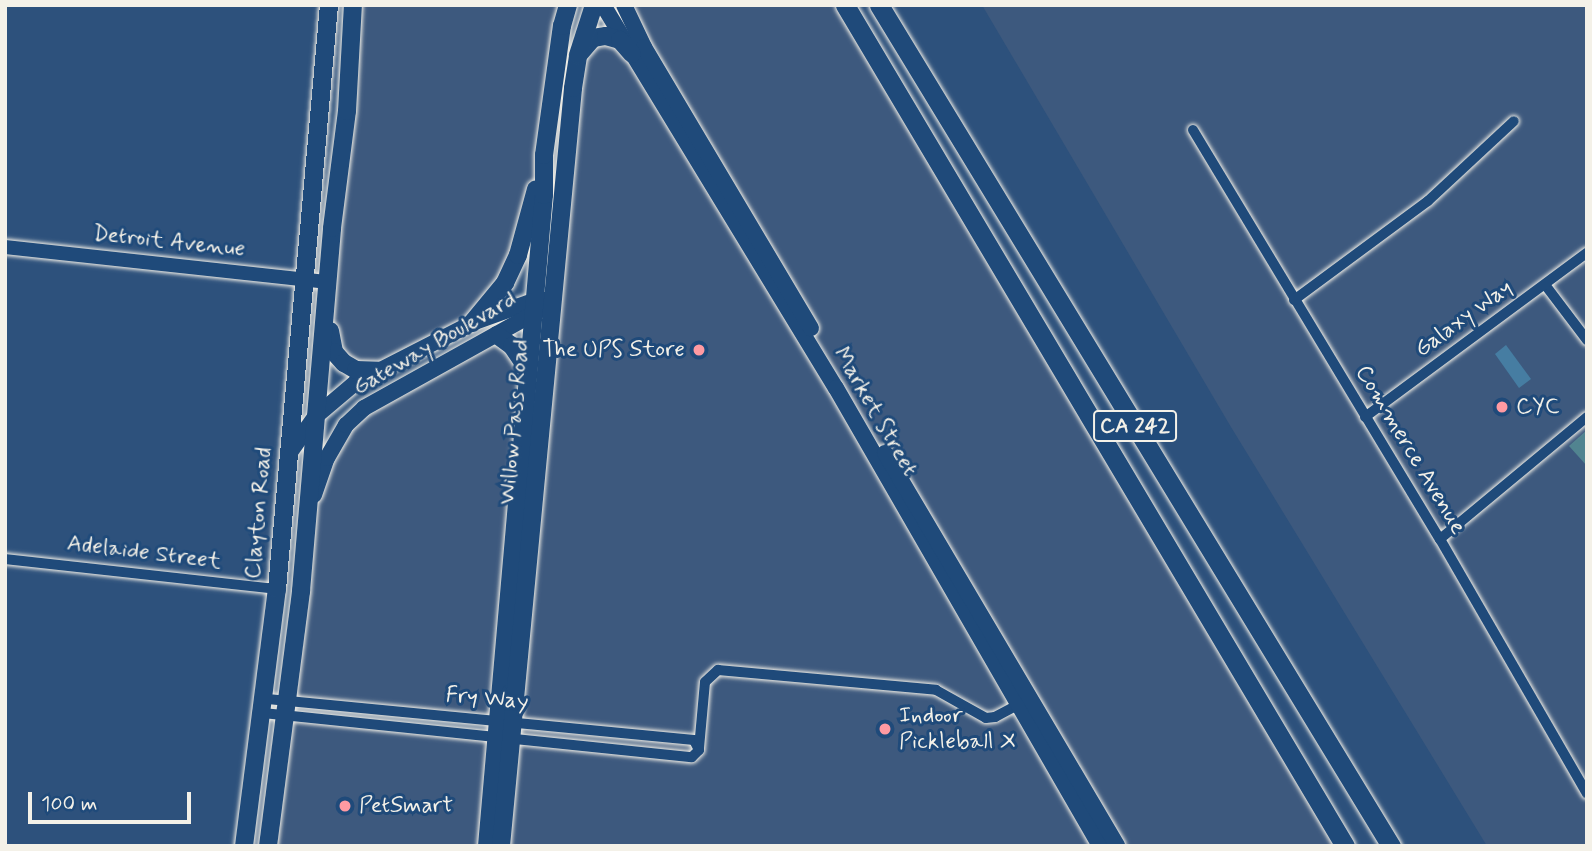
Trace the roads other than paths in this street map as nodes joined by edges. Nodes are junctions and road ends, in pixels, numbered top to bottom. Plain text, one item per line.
1 (329, 5) edge
2 (353, 5) edge
3 (568, 5) edge
4 (594, 5) edge
5 (603, 5) edge
6 (624, 5) edge
7 (845, 5) edge
8 (879, 5) edge
9 (632, 54) junction
10 (578, 55) junction
11 (670, 116) junction
12 (1514, 121) dead end
13 (1193, 130) dead end
14 (705, 151) junction
15 (544, 155) junction
16 (314, 184) junction
17 (723, 204) junction
18 (332, 228) junction
19 (5, 247) edge
20 (1587, 253) edge
21 (303, 279) junction
22 (329, 279) junction
23 (1546, 286) junction
24 (551, 300) junction
25 (1294, 300) junction
26 (533, 309) junction
27 (472, 323) junction
28 (497, 335) junction
29 (1587, 340) edge
30 (528, 370) junction
31 (379, 371) junction
32 (315, 417) junction
33 (1366, 417) junction
34 (1587, 417) edge
35 (288, 455) junction
36 (518, 487) junction
37 (306, 526) junction
38 (1440, 539) junction
39 (528, 546) junction
40 (5, 559) edge
41 (277, 589) junction
42 (1023, 701) junction
43 (264, 706) junction
44 (287, 708) junction
45 (504, 729) junction
46 (699, 750) junction
47 (1587, 794) edge
48 (1109, 845) edge
49 (244, 846) edge
50 (268, 846) edge
51 (487, 846) edge
52 (501, 846) edge
53 (1345, 846) edge
54 (1391, 846) edge

1 - 16 main road, Clayton Road
2 - 18 main road, Clayton Road
3 - 15 main road, Willow Pass Road
4 - 10 main road, Willow Pass Road
5 - 9 main road, Market Street
6 - 14 main road, Market Street
7 - 53 highway, CA 242
8 - 54 highway, CA 242
9 - 10 main road
9 - 11 main road, Market Street
10 - 24 main road, Willow Pass Road
11 - 14 main road
11 - 17 main road, Market Street
12 - 25 street
13 - 25 street, Commerce Avenue
14 - 17 main road
14 - 42 main road, Market Street
15 - 26 main road, Willow Pass Road
15 - 27 main road
16 - 18 main road, Clayton Road
16 - 21 main road, Clayton Road
17 - 42 main road, Market Street
18 - 22 main road, Clayton Road
19 - 21 street, Detroit Avenue
20 - 23 street, Galaxy Way
21 - 22 street, Detroit Avenue
21 - 35 main road, Clayton Road
22 - 31 main road
22 - 32 main road, Clayton Road
23 - 29 street
23 - 33 street, Galaxy Way
24 - 26 main road, Gateway Boulevard
24 - 39 main road, Willow Pass Road
25 - 33 street, Commerce Avenue
26 - 27 main road, Gateway Boulevard
26 - 28 main road, Gateway Boulevard
26 - 30 main road, Willow Pass Road
27 - 31 main road, Gateway Boulevard
28 - 30 main road
28 - 37 main road, Gateway Boulevard
30 - 36 main road, Willow Pass Road
31 - 32 main road, Gateway Boulevard
32 - 35 main road, Gateway Boulevard
32 - 37 main road, Clayton Road
33 - 38 street, Commerce Avenue
34 - 38 street
35 - 41 main road, Clayton Road
36 - 39 main road
36 - 45 main road, Willow Pass Road
37 - 44 main road, Clayton Road
38 - 47 street, Commerce Avenue
39 - 45 main road, Willow Pass Road
40 - 41 street, Adelaide Street
41 - 43 main road, Clayton Road
42 - 46 street
42 - 48 main road, Market Street
43 - 44 street, Fry Way
43 - 49 main road, Clayton Road
44 - 45 street, Fry Way
44 - 50 main road, Clayton Road
45 - 46 street, Fry Way
45 - 46 street, Fry Way
45 - 51 main road, Willow Pass Road
45 - 52 main road, Willow Pass Road

